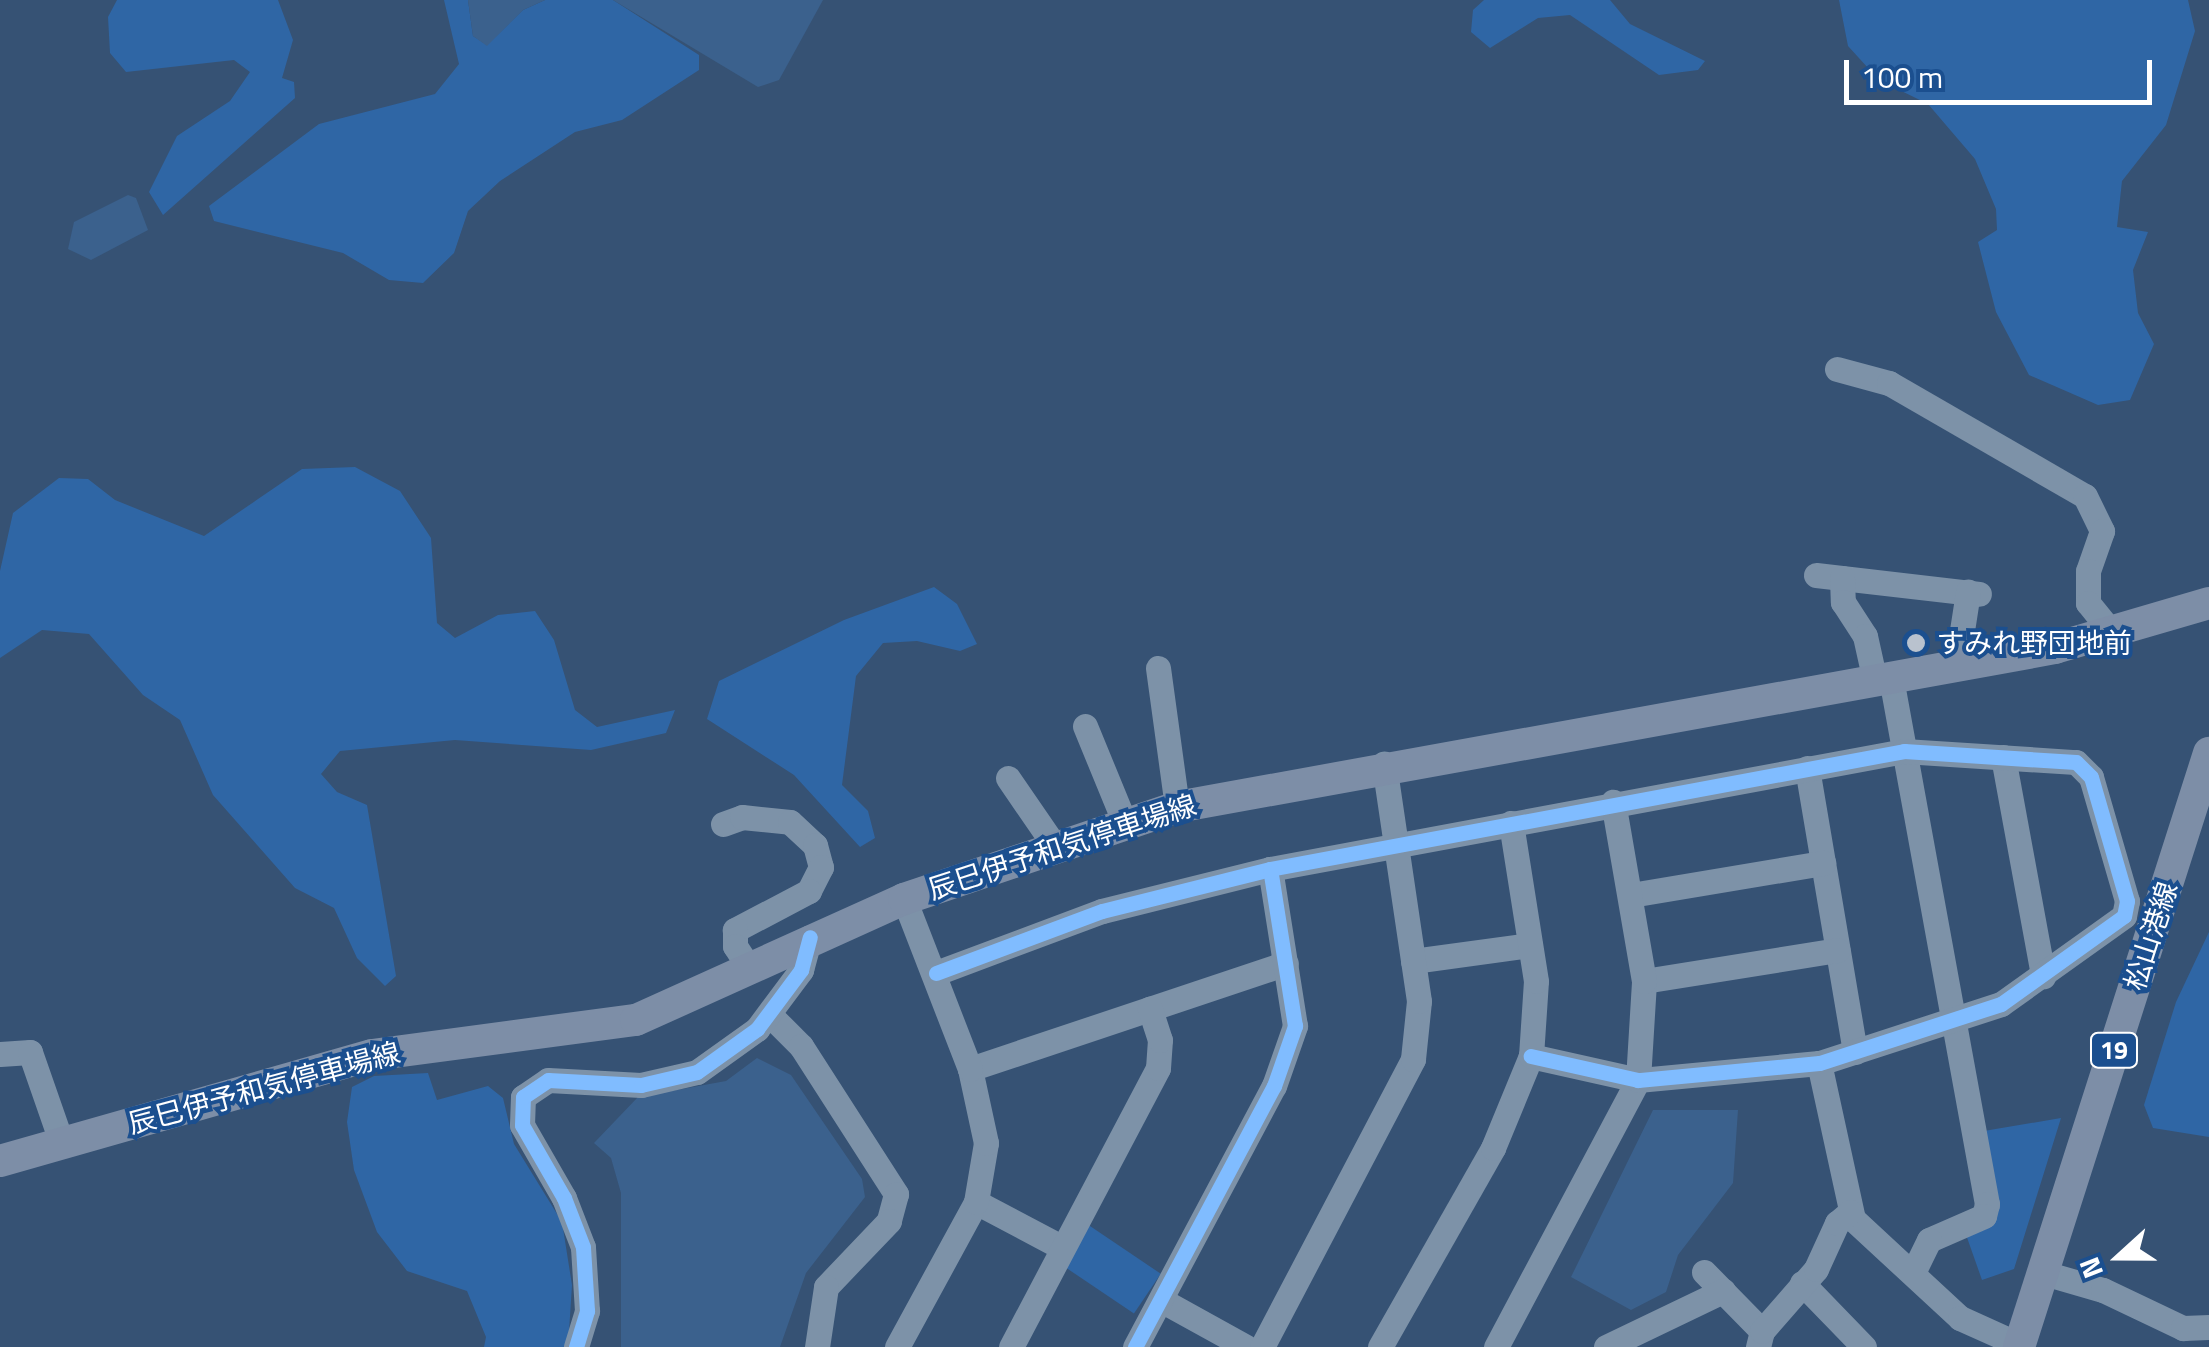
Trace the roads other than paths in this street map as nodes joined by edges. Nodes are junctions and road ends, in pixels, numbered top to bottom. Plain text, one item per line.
1 (1838, 369) dead end
2 (2209, 603) edge
3 (2113, 634) junction
4 (1967, 664) junction
5 (1158, 669) dead end
6 (1883, 679) junction
7 (1086, 726) dead end
8 (1904, 750) junction
9 (2209, 753) edge
10 (2003, 757) junction
11 (1384, 764) junction
12 (1807, 768) junction
13 (1008, 778) dead end
14 (1612, 802) junction
15 (1177, 807) junction
16 (1124, 821) junction
17 (1511, 823) junction
18 (723, 824) dead end
19 (1054, 845) junction
20 (1396, 846) junction
21 (1823, 863) junction
22 (1270, 870) junction
23 (1631, 895) junction
24 (904, 899) junction
25 (810, 937) junction
26 (1530, 946) junction
27 (1838, 950) junction
28 (1413, 962) junction
29 (1286, 963) junction
30 (750, 969) junction
31 (936, 973) junction
32 (2043, 976) junction
33 (1644, 981) junction
34 (1150, 1009) junction
35 (769, 1014) junction
36 (1952, 1025) junction
37 (1855, 1052) junction
38 (0, 1054) edge
39 (1531, 1056) junction
40 (1818, 1063) junction
41 (970, 1070) junction
42 (1638, 1080) junction
43 (62, 1144) junction
44 (0, 1161) edge
45 (976, 1202) junction
46 (1850, 1212) junction
47 (1061, 1247) junction
48 (1704, 1272) dead end
49 (1914, 1272) junction
50 (2044, 1272) junction
51 (1802, 1282) junction
52 (1723, 1291) junction
53 (1161, 1300) junction
54 (2209, 1327) edge
55 (1614, 1337) edge
56 (1760, 1339) edge
57 (2018, 1346) edge
58 (576, 1347) edge
59 (817, 1347) edge
60 (897, 1347) edge
61 (1011, 1347) edge
62 (1135, 1347) edge
63 (1246, 1347) edge
64 (1262, 1347) edge
65 (1380, 1347) edge
66 (1496, 1347) edge
67 (1864, 1347) edge

1 - 3 street
2 - 3 main road, 辰巳伊予和気停車場線
3 - 4 main road, 辰巳伊予和気停車場線
4 - 6 main road, 辰巳伊予和気停車場線
4 - 6 street
5 - 15 street
6 - 8 street
6 - 11 main road, 辰巳伊予和気停車場線
7 - 16 street
8 - 10 street
8 - 12 street
8 - 36 street
9 - 50 main road, 松山港線 / 19
10 - 32 street
10 - 32 street
11 - 15 main road, 辰巳伊予和気停車場線
11 - 20 street
12 - 14 street
12 - 21 street
13 - 19 street
14 - 17 street
14 - 23 street
15 - 16 main road, 辰巳伊予和気停車場線
16 - 19 main road, 辰巳伊予和気停車場線
17 - 20 street
17 - 26 street
18 - 30 street
19 - 24 main road, 辰巳伊予和気停車場線
20 - 22 street
20 - 28 street
21 - 23 street
21 - 27 street
22 - 29 street
22 - 31 street
23 - 33 street
24 - 25 main road, 辰巳伊予和気停車場線
24 - 31 street
25 - 30 main road, 辰巳伊予和気停車場線
25 - 35 street
26 - 28 street
26 - 39 street
27 - 33 street
27 - 37 street
28 - 64 street
29 - 34 street
29 - 53 street
30 - 43 main road, 辰巳伊予和気停車場線
31 - 41 street
32 - 36 street
33 - 42 street
34 - 41 street
34 - 47 street
35 - 58 street
35 - 59 street
36 - 37 street
36 - 49 street
37 - 40 street
38 - 43 street
39 - 42 street
39 - 65 street
40 - 42 street
40 - 46 street
41 - 45 street
42 - 66 street
43 - 44 main road, 辰巳伊予和気停車場線
45 - 47 street
45 - 60 street
46 - 49 street
46 - 51 street
47 - 61 street
48 - 52 street
49 - 57 street
50 - 54 street
50 - 57 main road, 松山港線 / 19
51 - 56 street
51 - 67 street
52 - 55 street
52 - 56 street
53 - 62 street
53 - 63 street

